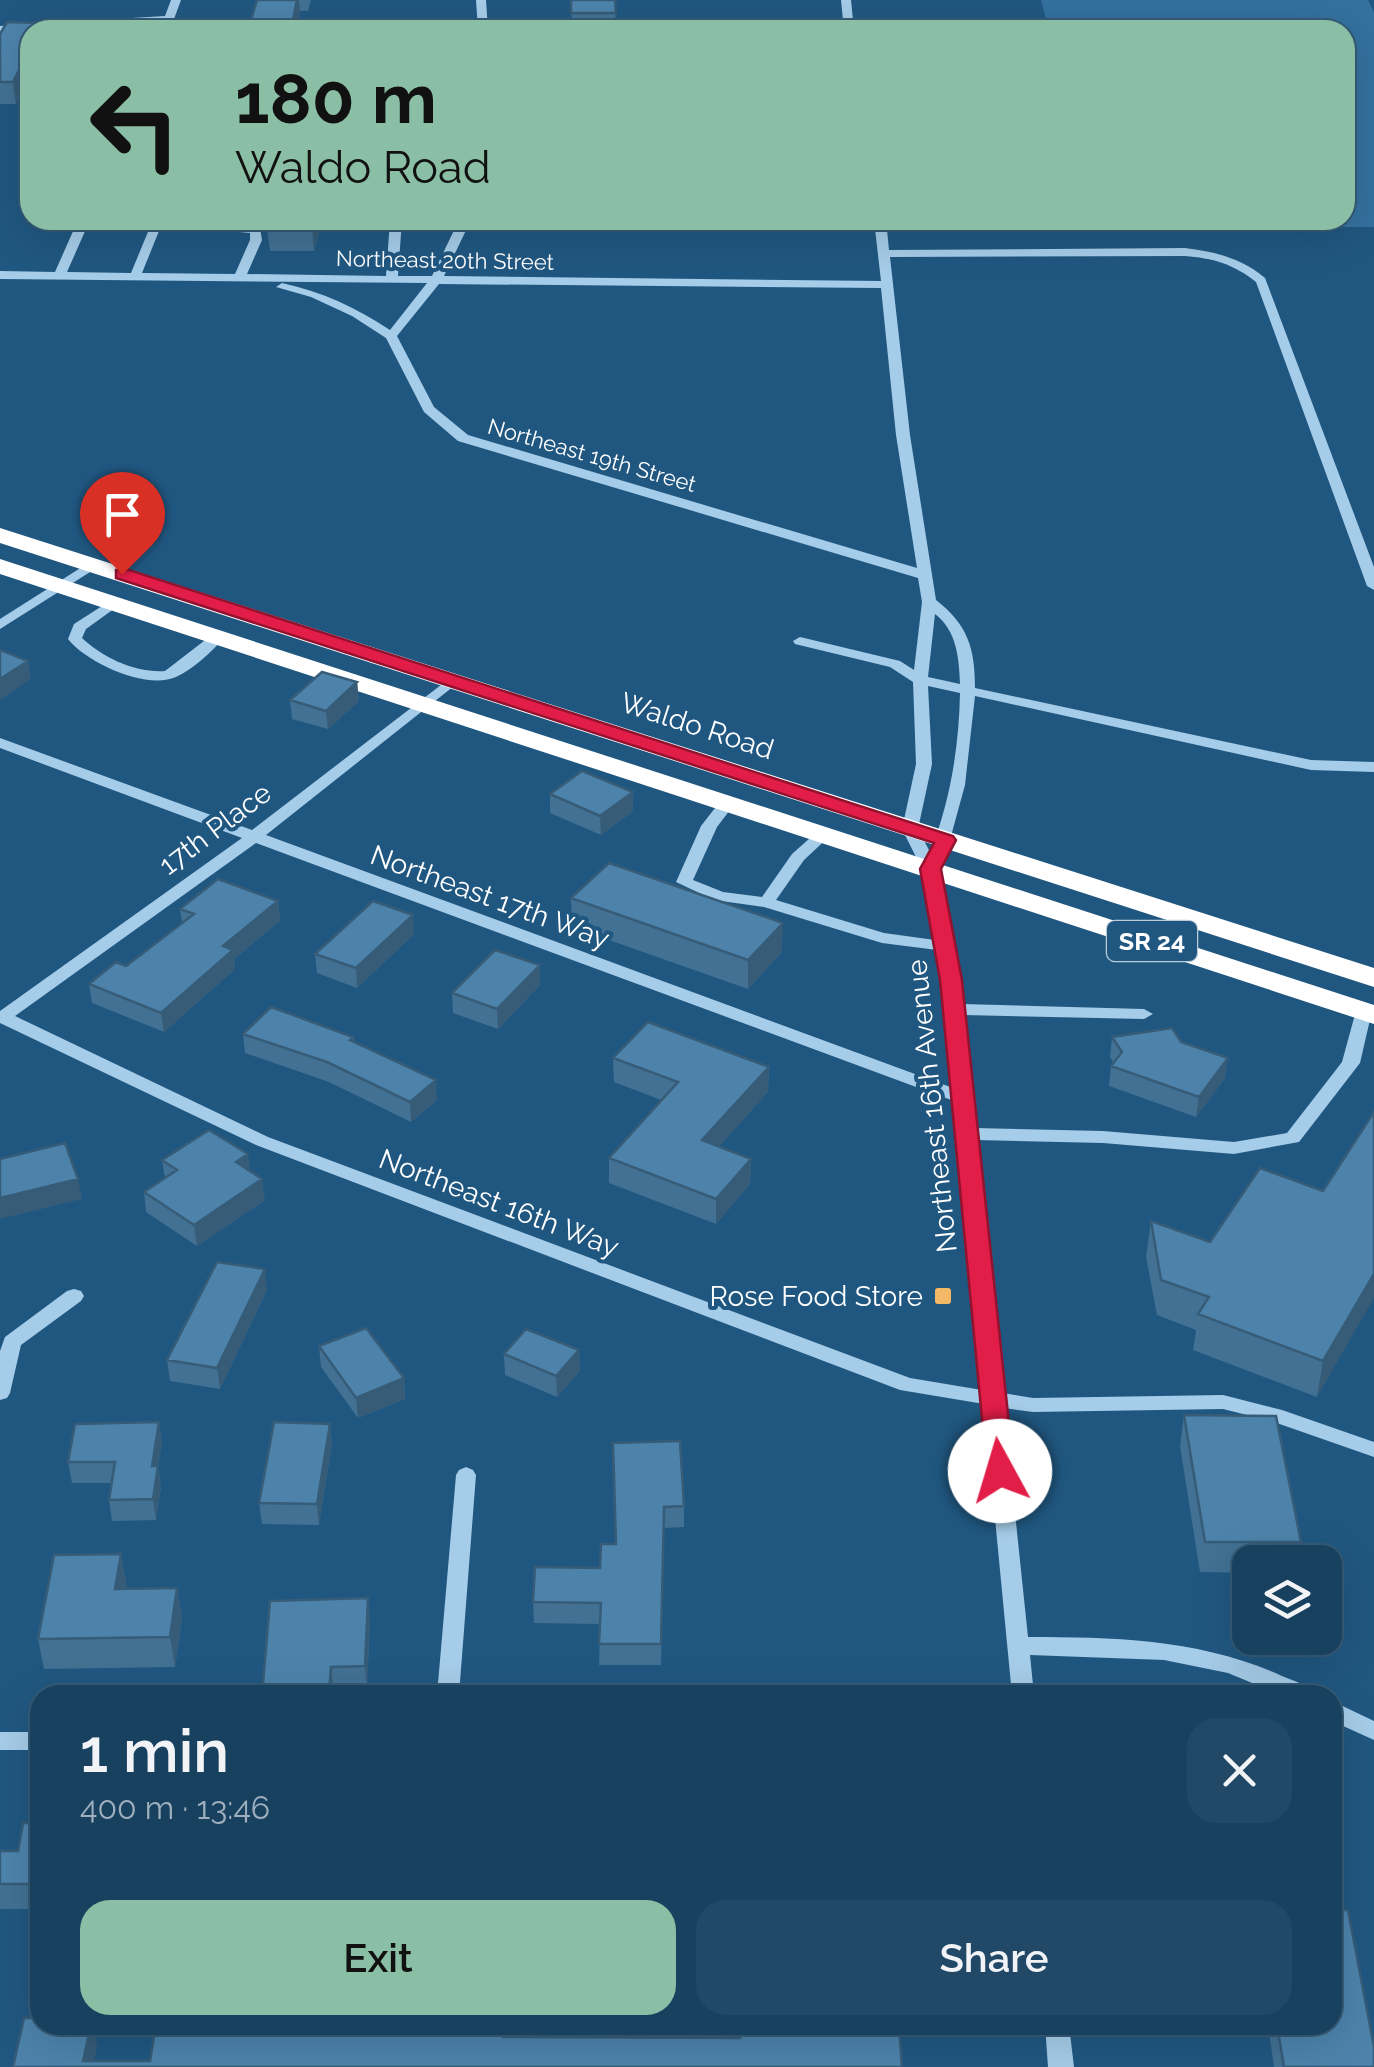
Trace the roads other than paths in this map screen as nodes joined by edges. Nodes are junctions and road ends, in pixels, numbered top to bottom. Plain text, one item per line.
1 (80, 230) edge
2 (154, 230) edge
3 (256, 230) edge
4 (395, 230) edge
5 (461, 230) edge
6 (882, 230) edge
7 (886, 254) junction
8 (0, 276) edge
9 (60, 276) junction
10 (135, 278) junction
11 (243, 278) junction
12 (392, 280) junction
13 (436, 280) junction
14 (889, 284) junction
15 (390, 336) junction
16 (0, 535) edge
17 (94, 564) junction
18 (0, 566) edge
19 (924, 574) junction
20 (60, 586) junction
21 (1374, 586) edge
22 (928, 602) junction
23 (112, 603) junction
24 (0, 625) edge
25 (218, 637) junction
26 (800, 642) dead end
27 (454, 679) junction
28 (920, 680) junction
29 (972, 690) junction
30 (424, 703) junction
31 (0, 743) edge
32 (1374, 767) edge
33 (728, 802) junction
34 (910, 828) junction
35 (825, 834) junction
36 (250, 839) junction
37 (946, 840) junction
38 (930, 869) junction
39 (766, 902) junction
40 (945, 946) junction
41 (1374, 978) edge
42 (954, 1008) junction
43 (1369, 1013) edge
44 (1144, 1014) dead end
45 (2, 1016) edge
46 (963, 1098) junction
47 (967, 1134) junction
48 (74, 1296) dead end
49 (0, 1393) edge
50 (993, 1401) junction
51 (1374, 1450) edge
52 (466, 1475) dead end
53 (1018, 1646) junction
54 (449, 1685) edge
55 (1022, 1685) edge
56 (1283, 1685) edge
57 (1342, 1715) edge
58 (1374, 1731) edge
59 (30, 1741) edge
60 (0, 1742) edge
61 (1058, 2035) edge
62 (1061, 2067) edge

1 - 9 street
2 - 10 street
3 - 11 street
4 - 12 street
5 - 13 street
6 - 7 street
7 - 14 street
7 - 21 street
8 - 9 street, Northeast 20th Street
9 - 10 street, Northeast 20th Street
10 - 11 street, Northeast 20th Street
11 - 12 street, Northeast 20th Street
11 - 15 street, Northeast 19th Street
12 - 13 street, Northeast 20th Street
13 - 14 street, Northeast 20th Street
13 - 15 street
14 - 19 street
15 - 19 street, Northeast 19th Street
16 - 17 highway, Waldo Road / SR 24
17 - 20 street
17 - 27 highway, Waldo Road / SR 24
18 - 20 highway, SR 24
19 - 22 street
20 - 23 highway, SR 24
20 - 24 street
22 - 28 street
22 - 29 street
23 - 25 highway, SR 24
23 - 25 street
25 - 30 highway, SR 24
26 - 28 street
27 - 30 street, 17th Place
27 - 34 highway, Waldo Road / SR 24
28 - 29 street
28 - 34 street
29 - 32 street
29 - 37 street
30 - 33 highway, SR 24
30 - 36 street, 17th Place
31 - 36 street, Northeast 17th Way
33 - 35 highway, SR 24
33 - 39 street
34 - 37 highway, Waldo Road / SR 24
34 - 38 street, Northeast 16th Avenue
35 - 38 highway, SR 24
35 - 39 street
36 - 45 street, 17th Place
36 - 46 street, Northeast 17th Way
37 - 38 street
37 - 41 highway, Waldo Road / SR 24
38 - 40 street, Northeast 16th Avenue
38 - 43 highway, SR 24
39 - 40 street
40 - 42 street, Northeast 16th Avenue
42 - 44 street
42 - 46 street, Northeast 16th Avenue
43 - 47 street
45 - 50 street, Northeast 16th Way
46 - 47 street, Northeast 16th Avenue
47 - 50 street, Northeast 16th Avenue
48 - 49 street
50 - 51 street, Northeast 16th Way
50 - 53 street, Northeast 16th Avenue
52 - 54 street
53 - 55 street, Northeast 16th Avenue
53 - 56 street
57 - 58 street
59 - 60 street
61 - 62 street

